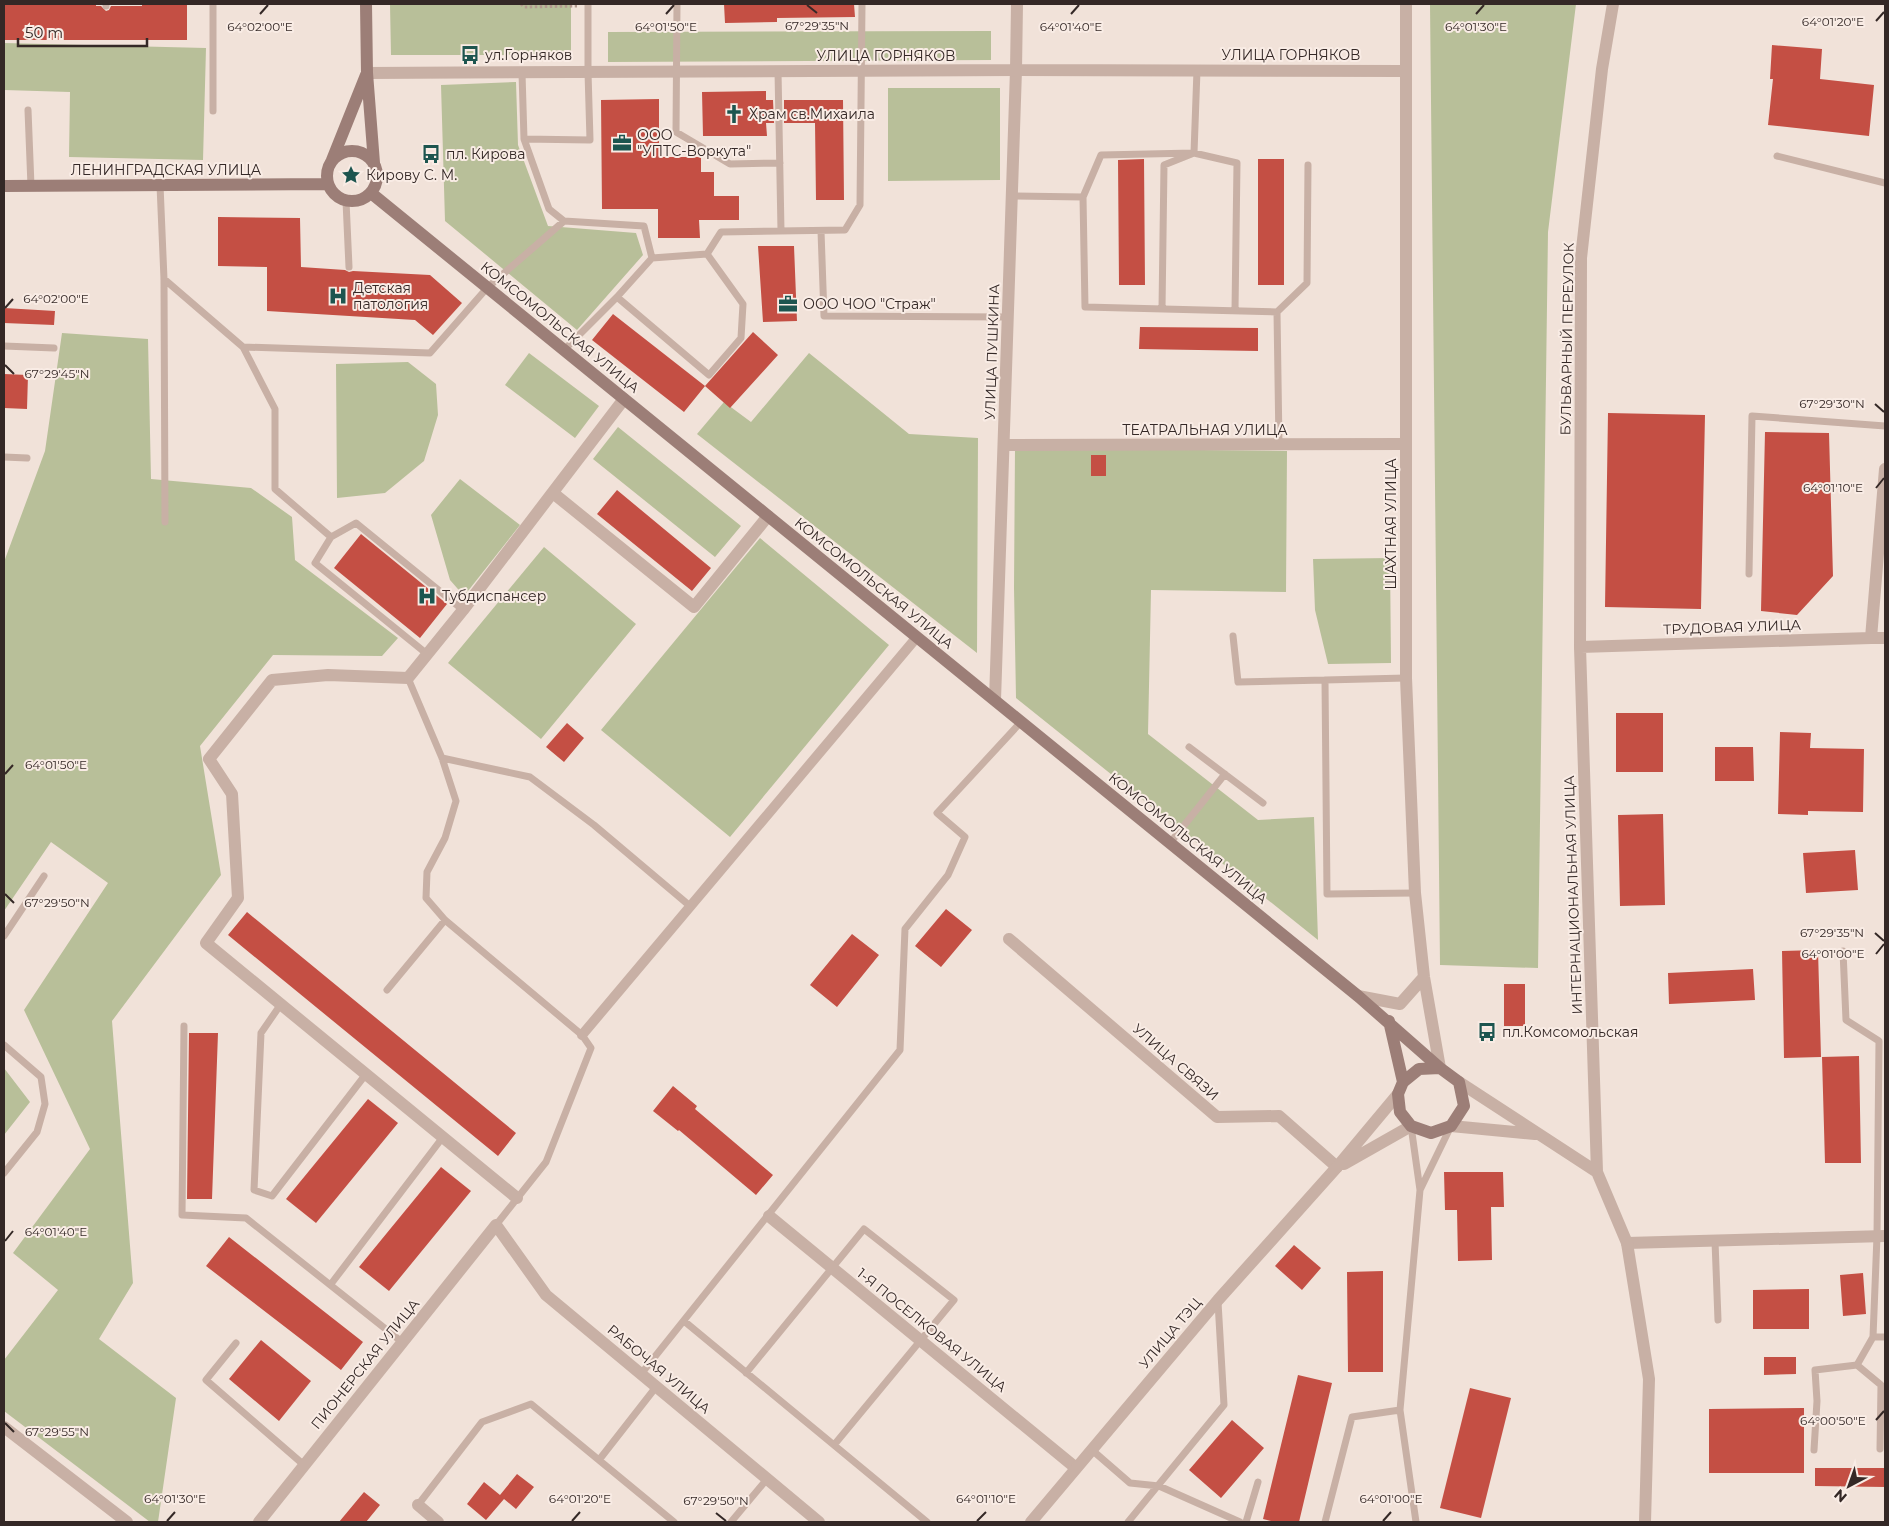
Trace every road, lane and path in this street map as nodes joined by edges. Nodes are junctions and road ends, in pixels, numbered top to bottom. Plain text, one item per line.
1 (213, 4) edge
2 (366, 4) edge
3 (521, 4) edge
4 (677, 4) edge
5 (862, 4) edge
6 (1017, 4) edge
7 (1406, 4) edge
8 (1612, 4) edge
9 (588, 5) edge
10 (1016, 70) junction
11 (1197, 70) junction
12 (778, 71) junction
13 (862, 71) junction
14 (1405, 71) junction
15 (522, 72) junction
16 (588, 72) junction
17 (676, 72) junction
18 (367, 73) junction
19 (28, 110) dead end
20 (213, 111) dead end
21 (524, 139) junction
22 (1194, 153) junction
23 (1776, 156) dead end
24 (332, 160) junction
25 (374, 163) junction
26 (780, 163) junction
27 (1308, 165) dead end
28 (1885, 183) edge
29 (328, 184) junction
30 (160, 185) junction
31 (4, 186) edge
32 (31, 186) junction
33 (371, 193) junction
34 (1012, 196) junction
35 (1083, 197) junction
36 (346, 201) junction
37 (564, 221) junction
38 (821, 230) junction
39 (781, 231) junction
40 (707, 254) junction
41 (652, 258) junction
42 (349, 267) dead end
43 (164, 279) junction
44 (487, 288) junction
45 (617, 297) junction
46 (1162, 309) junction
47 (1235, 311) junction
48 (1277, 312) junction
49 (1008, 317) junction
50 (4, 346) edge
51 (243, 347) junction
52 (54, 348) dead end
53 (564, 350) junction
54 (624, 399) junction
55 (1885, 426) edge
56 (1406, 444) junction
57 (1004, 445) junction
58 (1278, 445) junction
59 (4, 457) edge
60 (27, 458) dead end
61 (1885, 469) edge
62 (553, 493) junction
63 (768, 516) junction
64 (165, 522) dead end
65 (331, 537) junction
66 (1749, 574) dead end
67 (463, 610) junction
68 (1233, 636) dead end
69 (917, 637) junction
70 (1871, 638) junction
71 (1885, 638) edge
72 (1580, 646) junction
73 (427, 654) junction
74 (408, 678) junction
75 (1406, 678) junction
76 (1325, 680) junction
77 (995, 700) junction
78 (1021, 722) junction
79 (1189, 747) dead end
80 (442, 758) junction
81 (1225, 774) junction
82 (1263, 803) dead end
83 (1170, 843) junction
84 (44, 876) dead end
85 (1414, 893) junction
86 (690, 906) junction
87 (445, 920) junction
88 (4, 936) edge
89 (1009, 939) dead end
90 (1843, 951) dead end
91 (1424, 977) junction
92 (387, 990) dead end
93 (1358, 996) junction
94 (281, 1004) junction
95 (1389, 1021) junction
96 (184, 1026) dead end
97 (582, 1035) junction
98 (4, 1045) edge
99 (1440, 1068) junction
100 (366, 1074) junction
101 (1882, 1079) edge
102 (1459, 1082) junction
103 (1401, 1088) junction
104 (1411, 1126) junction
105 (1451, 1126) junction
106 (1538, 1134) junction
107 (443, 1137) junction
108 (1337, 1167) junction
109 (1597, 1172) junction
110 (4, 1173) edge
111 (1420, 1190) junction
112 (517, 1198) junction
113 (769, 1216) junction
114 (496, 1225) junction
115 (1881, 1236) edge
116 (1715, 1242) junction
117 (1627, 1243) junction
118 (832, 1268) junction
119 (331, 1284) junction
120 (1218, 1300) junction
121 (1718, 1320) dead end
122 (684, 1321) junction
123 (1874, 1337) junction
124 (1885, 1337) edge
125 (921, 1341) junction
126 (402, 1342) junction
127 (236, 1344) dead end
128 (1857, 1364) junction
129 (746, 1373) junction
130 (641, 1374) junction
131 (656, 1387) junction
132 (1400, 1410) junction
133 (4, 1427) edge
134 (834, 1445) junction
135 (1880, 1449) dead end
136 (1092, 1450) junction
137 (1814, 1450) dead end
138 (599, 1460) junction
139 (304, 1465) junction
140 (1076, 1468) junction
141 (767, 1479) junction
142 (1258, 1482) dead end
143 (1159, 1486) junction
144 (418, 1505) joint
145 (127, 1522) edge
146 (259, 1522) edge
147 (438, 1522) edge
148 (674, 1522) edge
149 (732, 1522) edge
150 (819, 1522) edge
151 (927, 1522) edge
152 (1031, 1522) edge
153 (1128, 1522) edge
154 (1240, 1522) edge
155 (1246, 1522) edge
156 (1325, 1522) edge
157 (1416, 1522) edge
158 (1645, 1522) edge

1 - 20 lane
2 - 18 main road
3 - 9 path
4 - 17 lane
5 - 13 lane
6 - 10 street, УЛИЦА ПУШКИНА
7 - 14 street, ШАХТНАЯ УЛИЦА
8 - 72 street, БУЛЬВАРНЫЙ ПЕРЕУЛОК
9 - 16 lane
10 - 11 street, УЛИЦА ГОРНЯКОВ
10 - 13 street, УЛИЦА ГОРНЯКОВ
10 - 34 street, УЛИЦА ПУШКИНА
11 - 14 street, УЛИЦА ГОРНЯКОВ
11 - 22 lane
12 - 13 street, УЛИЦА ГОРНЯКОВ
12 - 17 street, УЛИЦА ГОРНЯКОВ
12 - 26 lane
13 - 38 lane
14 - 56 street, ШАХТНАЯ УЛИЦА
15 - 16 street, УЛИЦА ГОРНЯКОВ
15 - 18 street, УЛИЦА ГОРНЯКОВ
15 - 21 lane
16 - 17 street, УЛИЦА ГОРНЯКОВ
16 - 21 lane
17 - 26 lane
18 - 24 main road
18 - 25 main road
19 - 32 lane
21 - 37 lane
22 - 35 lane
22 - 46 lane
22 - 47 lane
23 - 28 lane
24 - 25 main road
24 - 29 main road
25 - 33 main road
26 - 39 lane
27 - 48 lane
29 - 30 main road, ЛЕНИНГРАДСКАЯ УЛИЦА
29 - 36 main road
30 - 32 main road, ЛЕНИНГРАДСКАЯ УЛИЦА
30 - 43 lane
31 - 32 main road, ЛЕНИНГРАДСКАЯ УЛИЦА
33 - 36 main road
33 - 44 main road, КОМСОМОЛЬСКАЯ УЛИЦА
34 - 35 lane
34 - 49 street, УЛИЦА ПУШКИНА
35 - 46 lane
36 - 42 lane
37 - 41 lane
37 - 44 lane
38 - 39 lane
38 - 49 lane
39 - 40 lane
40 - 41 lane
40 - 45 lane
41 - 45 lane
43 - 51 lane
43 - 64 lane
44 - 51 lane
44 - 53 main road, КОМСОМОЛЬСКАЯ УЛИЦА
45 - 53 lane
46 - 47 lane
47 - 48 lane
48 - 58 lane
49 - 57 street, УЛИЦА ПУШКИНА
50 - 52 lane
51 - 65 lane
53 - 54 main road, КОМСОМОЛЬСКАЯ УЛИЦА
54 - 62 street
54 - 63 main road, КОМСОМОЛЬСКАЯ УЛИЦА
55 - 66 lane
56 - 58 street, ТЕАТРАЛЬНАЯ УЛИЦА
56 - 75 street, ШАХТНАЯ УЛИЦА
57 - 58 street, ТЕАТРАЛЬНАЯ УЛИЦА
57 - 77 street, УЛИЦА ПУШКИНА
59 - 60 lane
61 - 70 street
62 - 63 street
62 - 67 street
63 - 69 main road, КОМСОМОЛЬСКАЯ УЛИЦА
65 - 67 lane
65 - 73 lane
67 - 73 street
68 - 76 lane
69 - 77 main road, КОМСОМОЛЬСКАЯ УЛИЦА
69 - 86 street
70 - 71 street, ТРУДОВАЯ УЛИЦА
70 - 72 street, ТРУДОВАЯ УЛИЦА
72 - 109 street, ИНТЕРНАЦИОНАЛЬНАЯ УЛИЦА
73 - 74 street
74 - 80 lane
74 - 94 street
75 - 76 lane
75 - 85 street, ШАХТНАЯ УЛИЦА
76 - 85 lane
77 - 78 main road, КОМСОМОЛЬСКАЯ УЛИЦА
78 - 83 main road, КОМСОМОЛЬСКАЯ УЛИЦА
78 - 113 lane
79 - 81 lane
80 - 86 lane
80 - 87 lane
81 - 82 lane
81 - 83 lane
83 - 93 main road, КОМСОМОЛЬСКАЯ УЛИЦА
84 - 88 lane
85 - 91 street, ШАХТНАЯ УЛИЦА
86 - 97 street
87 - 92 lane
87 - 97 lane
89 - 108 street, УЛИЦА СВЯЗИ
90 - 101 lane
91 - 93 street
91 - 99 street, ШАХТНАЯ УЛИЦА
93 - 95 main road, КОМСОМОЛЬСКАЯ УЛИЦА
94 - 100 street
94 - 100 lane
95 - 99 main road, КОМСОМОЛЬСКАЯ УЛИЦА
95 - 103 main road
96 - 119 lane
97 - 112 lane
98 - 110 lane
99 - 102 main road
99 - 103 main road
100 - 107 street
101 - 115 lane
102 - 105 main road
102 - 106 street
103 - 104 main road
103 - 108 street, УЛИЦА ТЭЦ
104 - 105 main road
104 - 108 street
104 - 111 lane
105 - 106 street
105 - 111 lane
106 - 109 street
107 - 112 street
107 - 119 lane
108 - 120 street, УЛИЦА ТЭЦ
109 - 117 street
111 - 132 lane
112 - 114 lane
113 - 118 street, 1-Я ПОСЕЛКОВАЯ УЛИЦА
113 - 122 lane
114 - 126 street, ПИОНЕРСКАЯ УЛИЦА
114 - 130 street, РАБОЧАЯ УЛИЦА
115 - 116 street
115 - 123 lane
116 - 117 street
116 - 121 lane
117 - 158 street
118 - 125 street, 1-Я ПОСЕЛКОВАЯ УЛИЦА
118 - 125 lane
118 - 129 lane
119 - 126 lane
120 - 136 street, УЛИЦА ТЭЦ
120 - 143 lane
122 - 129 lane
122 - 130 lane
123 - 124 lane
123 - 128 lane
125 - 134 lane
125 - 140 street, 1-Я ПОСЕЛКОВАЯ УЛИЦА
126 - 139 street, ПИОНЕРСКАЯ УЛИЦА
127 - 139 lane
128 - 135 lane
128 - 137 lane
129 - 134 lane
130 - 131 street, РАБОЧАЯ УЛИЦА
131 - 138 lane
131 - 141 street, РАБОЧАЯ УЛИЦА
132 - 156 lane
132 - 157 lane
133 - 145 street
134 - 151 lane
136 - 140 street, УЛИЦА ТЭЦ
136 - 143 lane
138 - 144 lane
138 - 148 lane
139 - 146 street, ПИОНЕРСКАЯ УЛИЦА
140 - 152 street, УЛИЦА ТЭЦ
141 - 149 lane
141 - 150 street, РАБОЧАЯ УЛИЦА
142 - 155 lane
143 - 153 lane
143 - 154 lane
144 - 147 street

